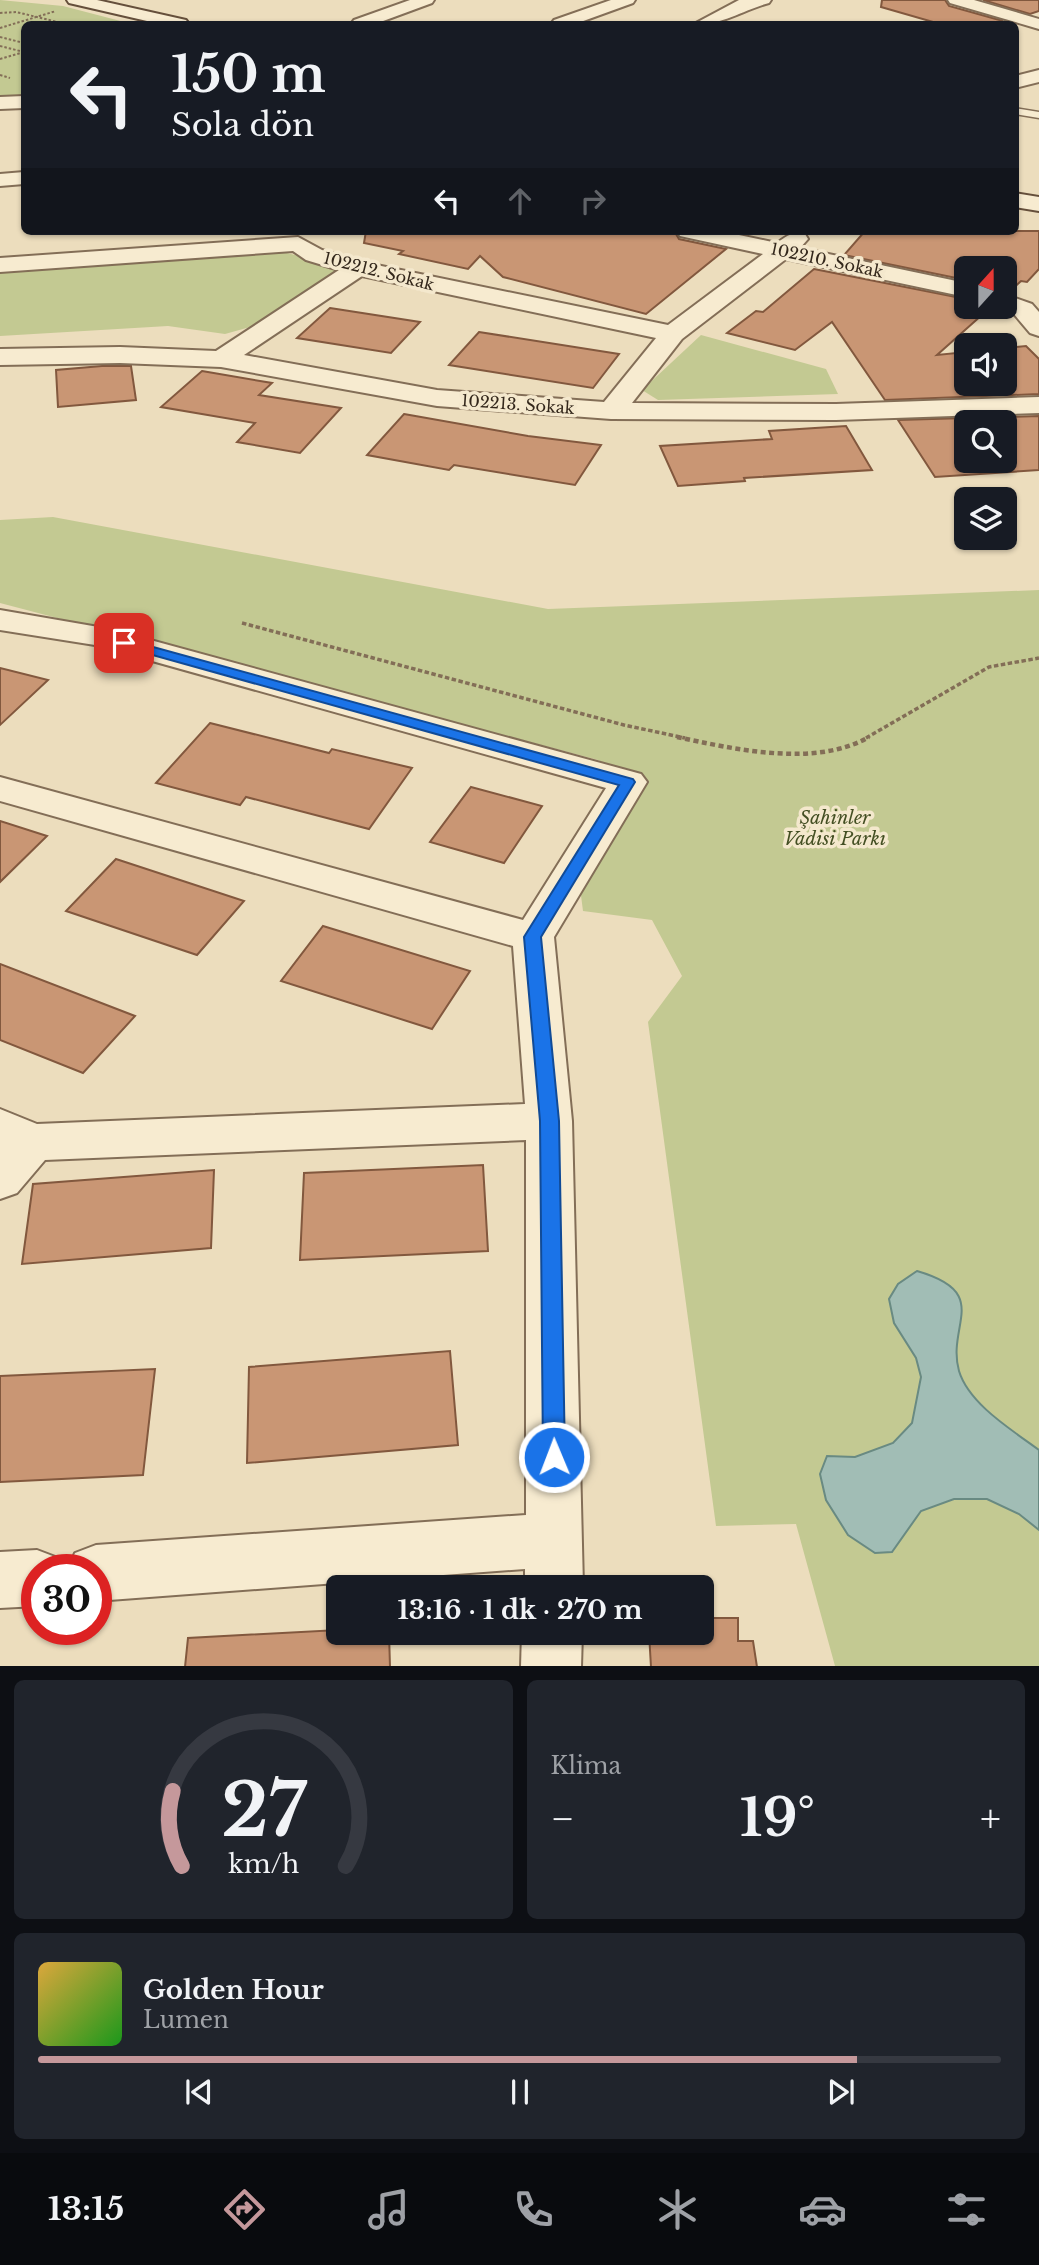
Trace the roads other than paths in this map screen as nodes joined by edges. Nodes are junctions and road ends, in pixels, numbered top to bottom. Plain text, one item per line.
1 (426, 0) edge
2 (628, 0) edge
3 (760, 0) edge
4 (956, 0) edge
5 (54, 2) dead end
6 (76, 3) edge
7 (137, 21) edge
8 (165, 21) edge
9 (368, 21) edge
10 (568, 21) edge
11 (709, 21) edge
12 (1039, 24) edge
13 (1039, 76) edge
14 (1019, 81) edge
15 (0, 103) edge
16 (21, 103) edge
17 (1019, 112) edge
18 (1039, 115) edge
19 (21, 178) edge
20 (0, 180) edge
21 (1019, 192) edge
22 (1039, 195) edge
23 (1019, 201) edge
24 (1039, 204) edge
25 (708, 235) edge
26 (801, 235) edge
27 (297, 238) edge
28 (783, 250) junction
29 (0, 265) edge
30 (358, 268) junction
31 (954, 287) edge
32 (1017, 306) edge
33 (1039, 328) edge
34 (673, 334) junction
35 (0, 357) edge
36 (221, 359) junction
37 (1039, 405) edge
38 (611, 411) junction
39 (0, 620) edge
40 (0, 789) edge
41 (533, 937) junction
42 (549, 1121) junction
43 (17, 1135) edge
44 (0, 1180) edge
45 (554, 1564) edge
46 (112, 1573) edge
47 (21, 1579) edge
48 (0, 1580) edge
49 (552, 1645) edge
50 (551, 1666) edge

1 - 9 street
2 - 10 street
3 - 11 street
4 - 12 street
5 - 6 street
6 - 7 street
6 - 8 street
13 - 14 street
15 - 16 street
17 - 18 lane
19 - 20 street
21 - 22 street
23 - 24 street
25 - 28 street, 102210. Sokak
26 - 28 street
27 - 29 street, 102212. Sokak
27 - 30 street, 102212. Sokak
28 - 31 street, 102210. Sokak
28 - 34 street
30 - 34 street, 102212. Sokak
30 - 36 street
32 - 33 street
34 - 38 street
35 - 36 street, 102213. Sokak
36 - 38 street, 102213. Sokak
37 - 38 street, 102213. Sokak
39 - 41 street
40 - 41 street
41 - 42 street
42 - 43 street
42 - 45 street
43 - 44 street
45 - 46 street
47 - 48 street
49 - 50 street

